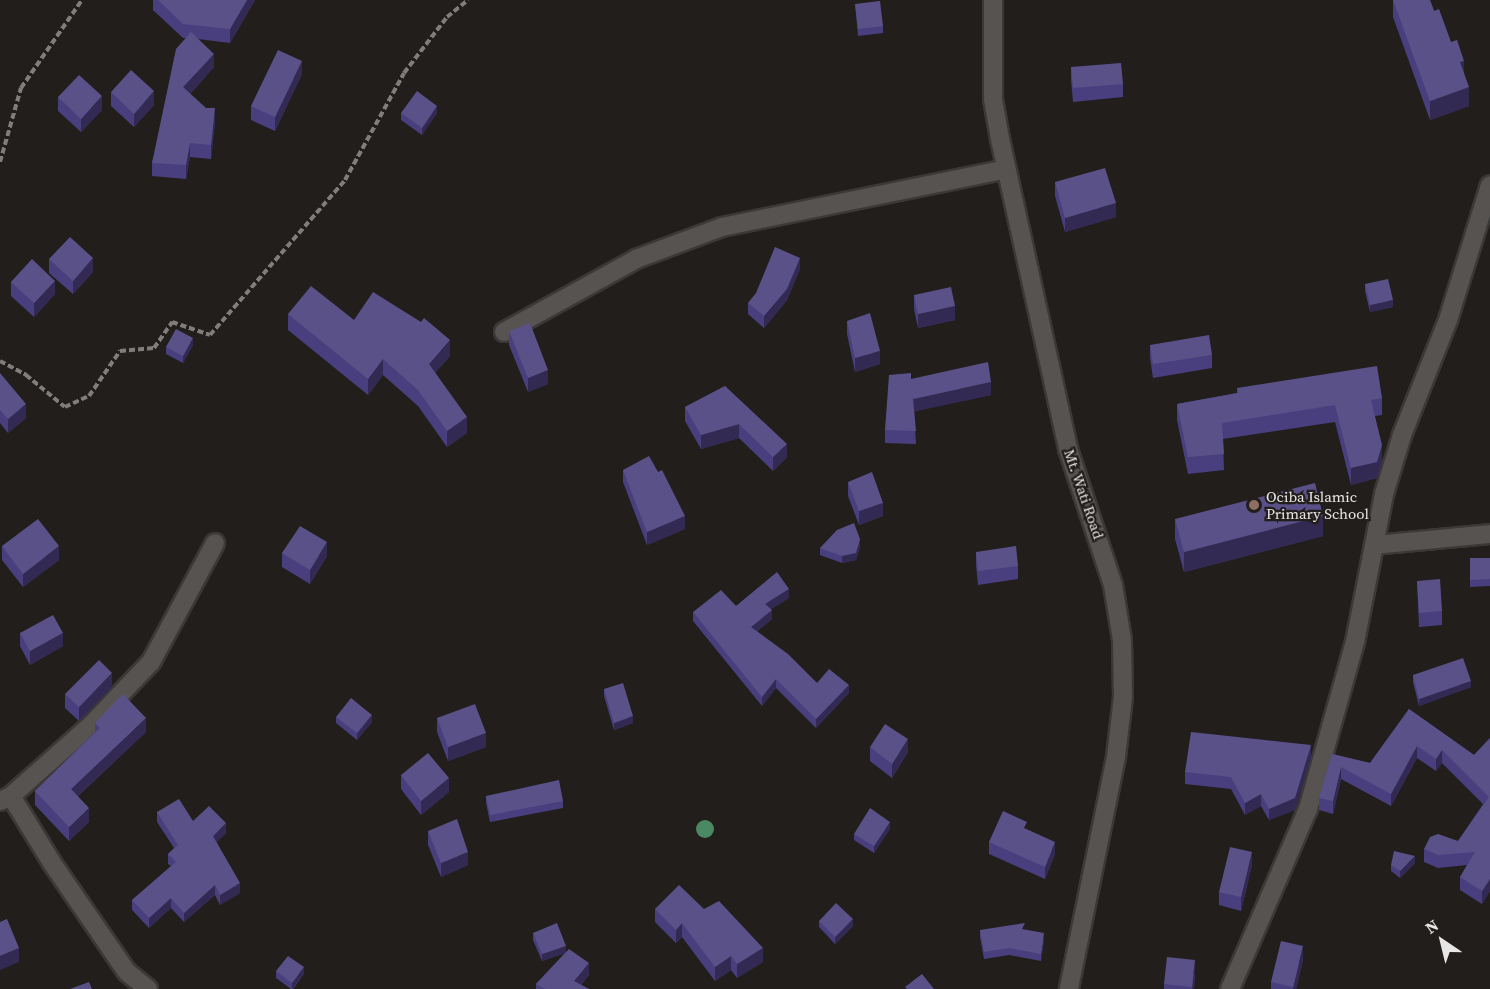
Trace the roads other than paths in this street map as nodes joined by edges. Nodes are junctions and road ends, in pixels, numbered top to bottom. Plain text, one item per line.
1 (993, 0) edge
2 (1006, 169) junction
3 (1490, 185) edge
4 (504, 332) dead end
5 (1490, 534) edge
6 (215, 543) dead end
7 (1374, 545) junction
8 (6, 798) edge
9 (148, 989) edge
10 (1069, 989) edge
11 (1230, 989) edge

1 - 2 street, Mt. Wati Road
2 - 4 street
2 - 10 street, Mt. Wati Road
3 - 7 street
5 - 7 street
6 - 8 street
7 - 11 street
8 - 9 street

